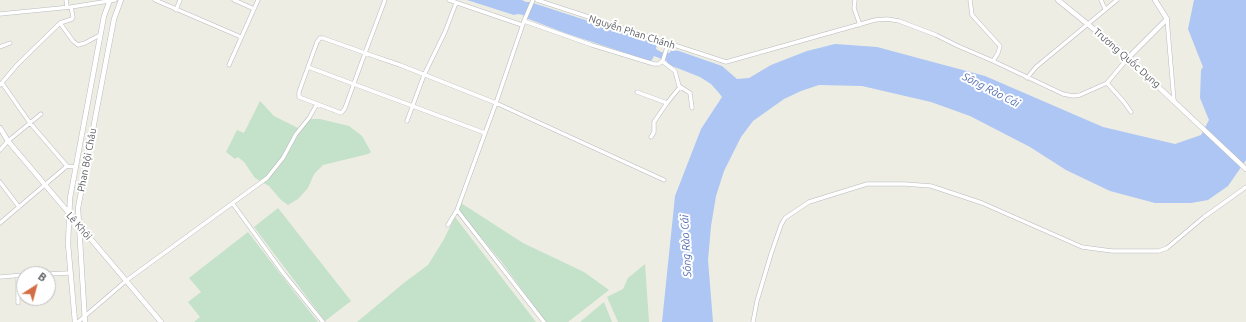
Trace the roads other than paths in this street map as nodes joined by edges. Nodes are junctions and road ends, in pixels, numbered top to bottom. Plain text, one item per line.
1 (66, 0) edge
2 (112, 0) edge
3 (121, 0) edge
4 (155, 0) edge
5 (180, 0) edge
6 (234, 0) edge
7 (258, 0) edge
8 (384, 0) edge
9 (449, 0) edge
10 (537, 0) edge
11 (855, 0) edge
12 (970, 0) edge
13 (1058, 0) edge
14 (1101, 0) edge
15 (1116, 0) edge
16 (1156, 0) edge
17 (532, 1) edge
18 (456, 3) junction
19 (69, 7) junction
20 (254, 9) junction
21 (1105, 9) junction
22 (176, 10) junction
23 (0, 14) edge
24 (1167, 19) junction
25 (524, 20) junction
26 (60, 23) junction
27 (1088, 24) junction
28 (522, 25) junction
29 (860, 25) junction
30 (100, 35) junction
31 (241, 37) junction
32 (10, 43) dead end
33 (668, 44) junction
34 (0, 47) edge
35 (365, 54) junction
36 (1128, 58) junction
37 (662, 61) junction
38 (993, 61) junction
39 (229, 65) dead end
40 (308, 67) junction
41 (424, 75) junction
42 (1027, 78) junction
43 (1107, 83) junction
44 (1, 84) edge
45 (354, 84) junction
46 (680, 87) junction
47 (637, 92) dead end
48 (1174, 101) junction
49 (496, 103) junction
50 (667, 103) junction
51 (317, 104) junction
52 (413, 105) junction
53 (692, 108) dead end
54 (1131, 112) dead end
55 (41, 114) dead end
56 (407, 121) dead end
57 (30, 122) junction
58 (0, 128) edge
59 (485, 133) junction
60 (651, 137) dead end
61 (8, 141) junction
62 (0, 150) edge
63 (67, 166) junction
64 (75, 167) junction
65 (1246, 168) edge
66 (664, 180) dead end
67 (0, 182) edge
68 (44, 184) junction
69 (1246, 187) edge
70 (233, 204) junction
71 (19, 207) junction
72 (457, 210) junction
73 (69, 214) junction
74 (0, 223) edge
75 (448, 225) dead end
76 (79, 226) junction
77 (69, 273) junction
78 (56, 274) edge
79 (0, 276) edge
80 (16, 276) edge
81 (127, 280) junction
82 (85, 316) junction
83 (74, 322) edge
84 (78, 322) edge
85 (86, 322) edge
86 (161, 322) edge
87 (323, 322) edge
88 (544, 322) edge
89 (753, 322) edge

1 - 19 street
2 - 19 street
2 - 30 street, Phan Bội Châu
3 - 76 street, Phan Bội Châu
4 - 22 street
5 - 22 street
6 - 20 street
7 - 20 street
8 - 35 street
9 - 18 street
10 - 33 street, Nguyễn Phan Chánh
11 - 29 street
12 - 38 street
13 - 27 street, Trương Quốc Dụng
14 - 21 street
15 - 21 street
16 - 24 street
17 - 25 street
18 - 28 street
18 - 41 street
19 - 23 street
19 - 26 street
20 - 31 street
21 - 27 street
22 - 31 street
24 - 36 street
24 - 48 street
25 - 28 street
25 - 37 street
26 - 30 street
26 - 44 street
27 - 36 street, Trương Quốc Dụng
27 - 42 street
28 - 49 street
29 - 33 street, Nguyễn Phan Chánh
29 - 38 street
30 - 64 street, Phan Bội Châu
31 - 39 street
32 - 34 street
33 - 37 street
35 - 40 street
35 - 41 street
35 - 45 street
36 - 43 street
36 - 48 street, Trương Quốc Dụng
37 - 46 street
38 - 42 street
40 - 45 street
40 - 51 street
41 - 49 street
41 - 52 street
42 - 43 street
43 - 54 street
44 - 57 street
45 - 51 street
45 - 52 street
46 - 50 street
46 - 53 street
47 - 50 street
48 - 65 street, Trương Quốc Dụng
49 - 59 street
49 - 66 street
50 - 60 street
51 - 70 street
52 - 56 street
52 - 59 street
55 - 57 street
57 - 61 street
57 - 63 street
58 - 61 street, Lê Khôi
59 - 72 street
61 - 62 street
61 - 68 street, Lê Khôi
63 - 64 street
63 - 68 street
64 - 73 street, Phan Bội Châu
67 - 71 street
68 - 71 street
68 - 73 street, Lê Khôi
69 - 89 street
70 - 81 street
70 - 87 street
71 - 74 street
72 - 75 street
72 - 88 street
73 - 76 street, Lê Khôi
73 - 77 street, Phan Bội Châu
76 - 81 street, Lê Khôi
76 - 82 street, Phan Bội Châu
77 - 78 street
77 - 83 street, Phan Bội Châu
79 - 80 street
81 - 82 street
81 - 86 street, Lê Khôi
82 - 84 street
82 - 85 street, Phan Bội Châu

